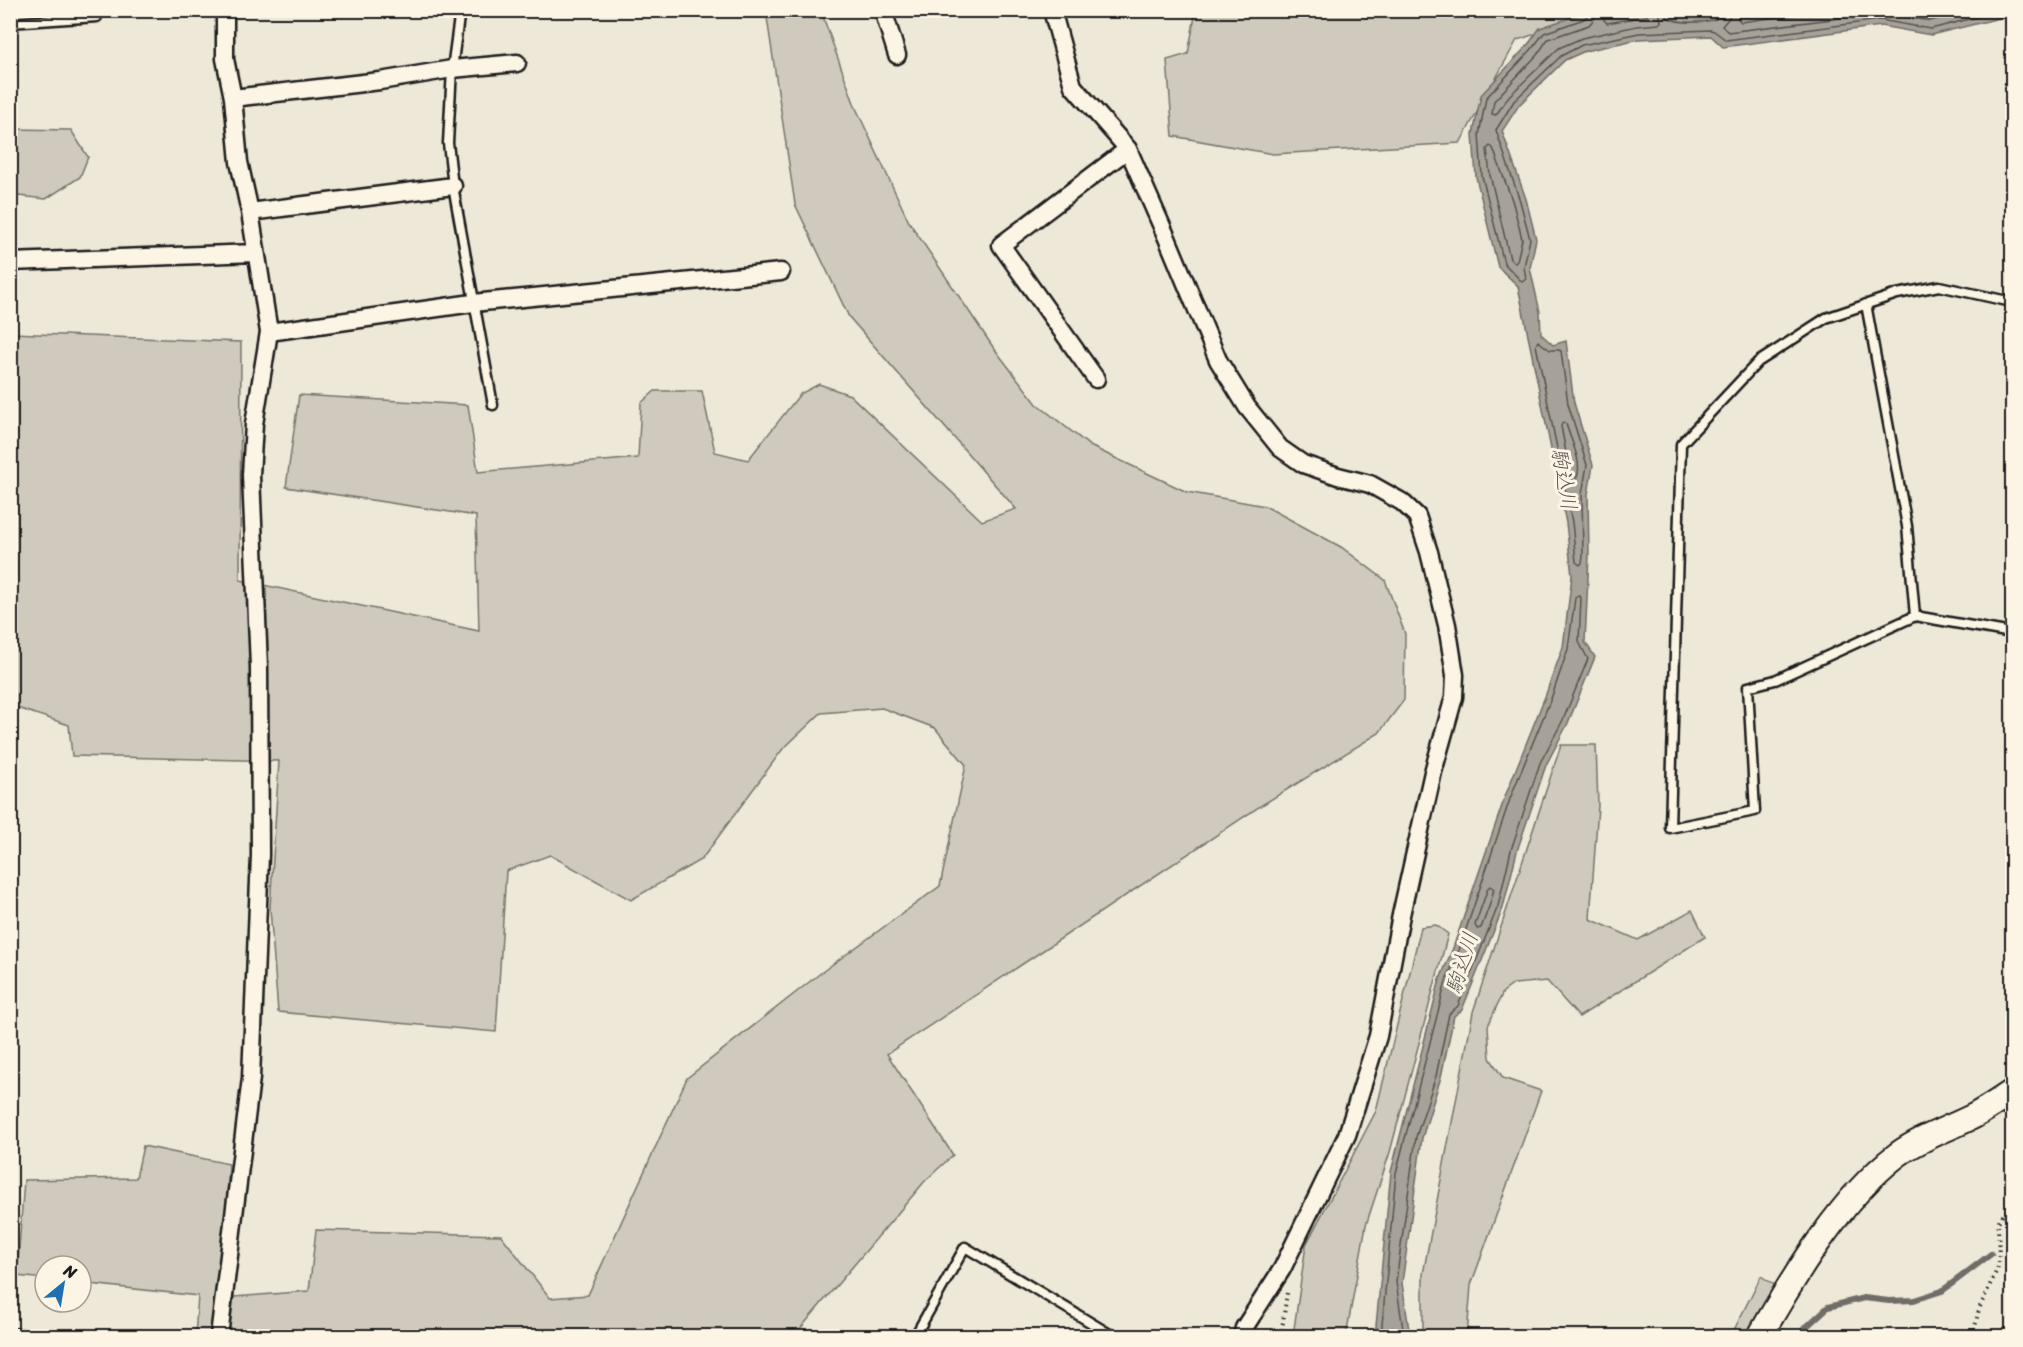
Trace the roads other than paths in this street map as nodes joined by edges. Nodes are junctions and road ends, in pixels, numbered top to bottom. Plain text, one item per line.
1 (225, 10) edge
2 (460, 10) edge
3 (883, 10) edge
4 (1052, 10) edge
5 (97, 17) dead end
6 (10, 23) edge
7 (897, 56) dead end
8 (517, 63) dead end
9 (452, 69) junction
10 (232, 98) junction
11 (1128, 149) junction
12 (453, 186) junction
13 (250, 212) junction
14 (256, 253) junction
15 (10, 262) edge
16 (781, 272) dead end
17 (2013, 302) edge
18 (473, 303) junction
19 (1866, 304) junction
20 (269, 332) junction
21 (1096, 379) dead end
22 (493, 405) dead end
23 (1914, 615) junction
24 (2013, 633) edge
25 (2013, 1092) edge
26 (10, 1333) edge
27 (40, 1336) edge
28 (219, 1336) edge
29 (915, 1336) edge
30 (1113, 1336) edge
31 (1242, 1336) edge
32 (1760, 1336) edge

1 - 10 street
2 - 9 lane
3 - 7 street
4 - 11 street
5 - 6 lane
8 - 9 street
9 - 10 street
9 - 12 lane
10 - 13 street
11 - 21 street
11 - 31 street
12 - 13 street
12 - 18 lane
13 - 14 street
14 - 15 street
14 - 20 street
16 - 18 street
17 - 19 lane
18 - 20 street
18 - 22 lane
19 - 23 lane
19 - 23 lane
20 - 28 street
23 - 24 lane
25 - 32 street
26 - 27 lane
29 - 30 lane

